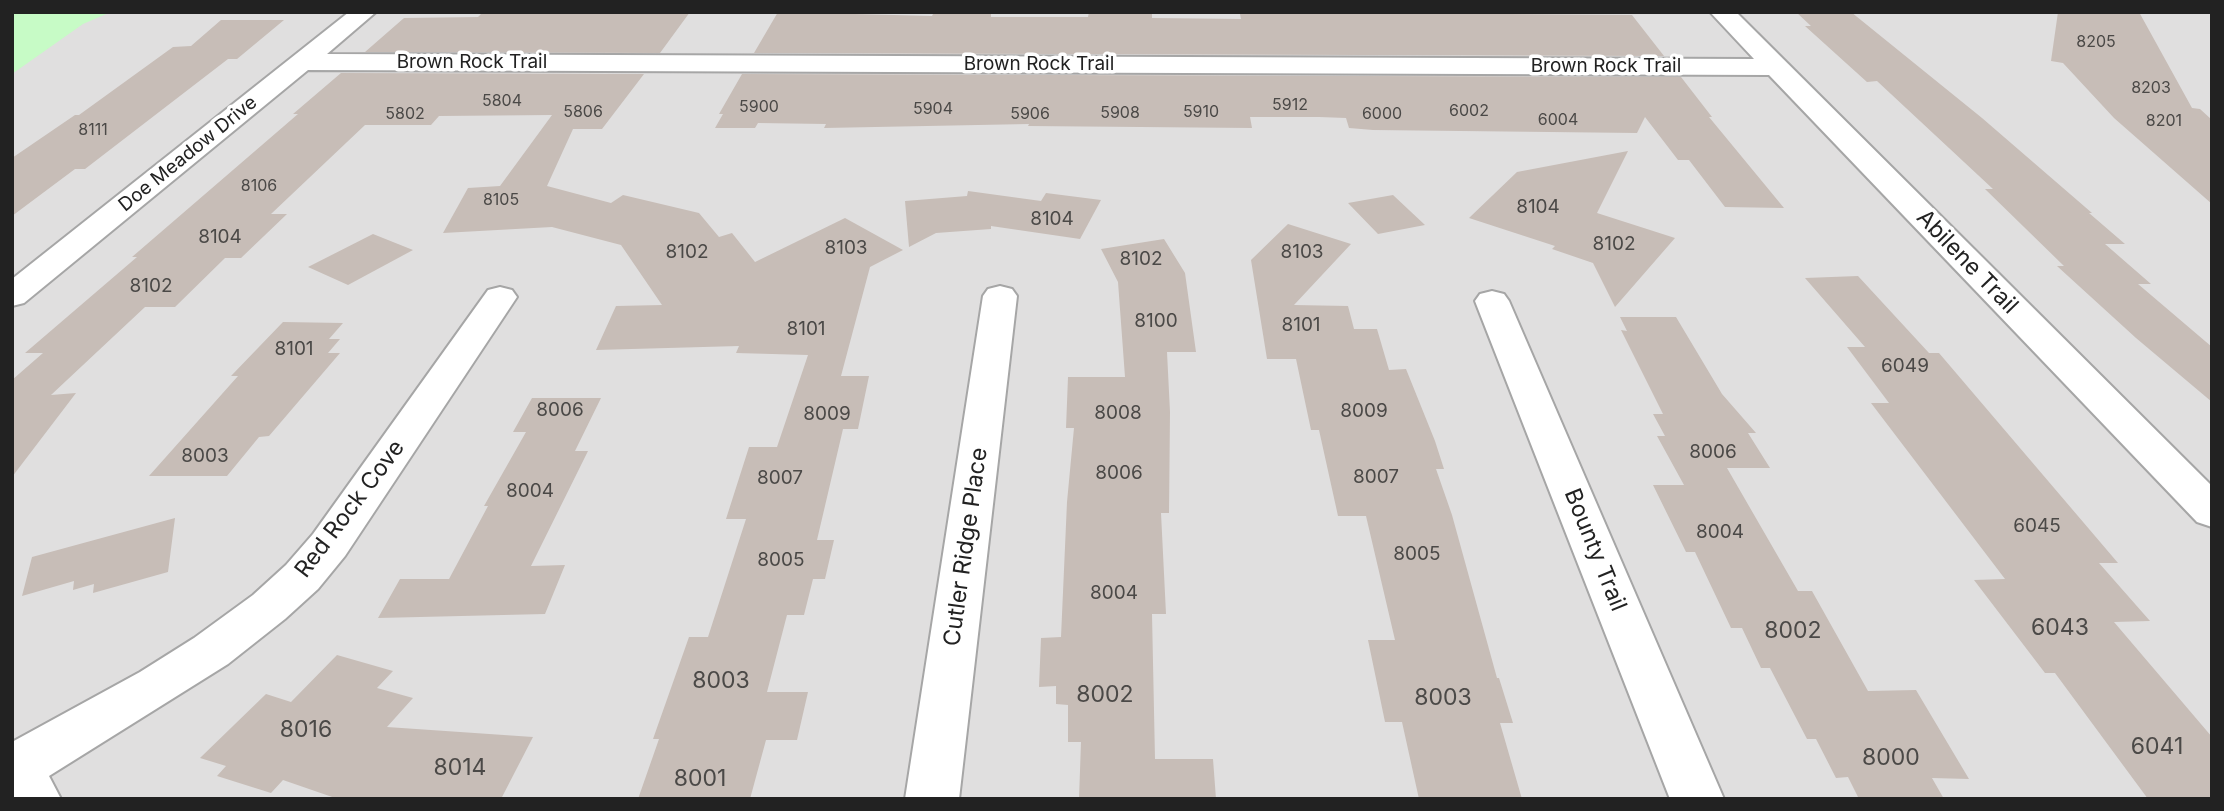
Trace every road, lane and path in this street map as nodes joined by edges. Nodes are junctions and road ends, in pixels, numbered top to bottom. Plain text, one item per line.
1 (364, 12) edge
2 (1722, 12) edge
3 (302, 62) junction
4 (1775, 67) junction
5 (12, 296) edge
6 (1000, 296) dead end
7 (500, 297) dead end
8 (1492, 300) dead end
9 (2212, 512) edge
10 (20, 777) edge
11 (932, 799) edge
12 (1697, 799) edge

1 - 3 street, Doe Meadow Drive
2 - 4 street, Abilene Trail
3 - 4 street, Brown Rock Trail
3 - 5 street, Doe Meadow Drive
4 - 9 street, Abilene Trail
6 - 11 street, Cutler Ridge Place
7 - 10 street, Red Rock Cove
8 - 12 street, Bounty Trail

